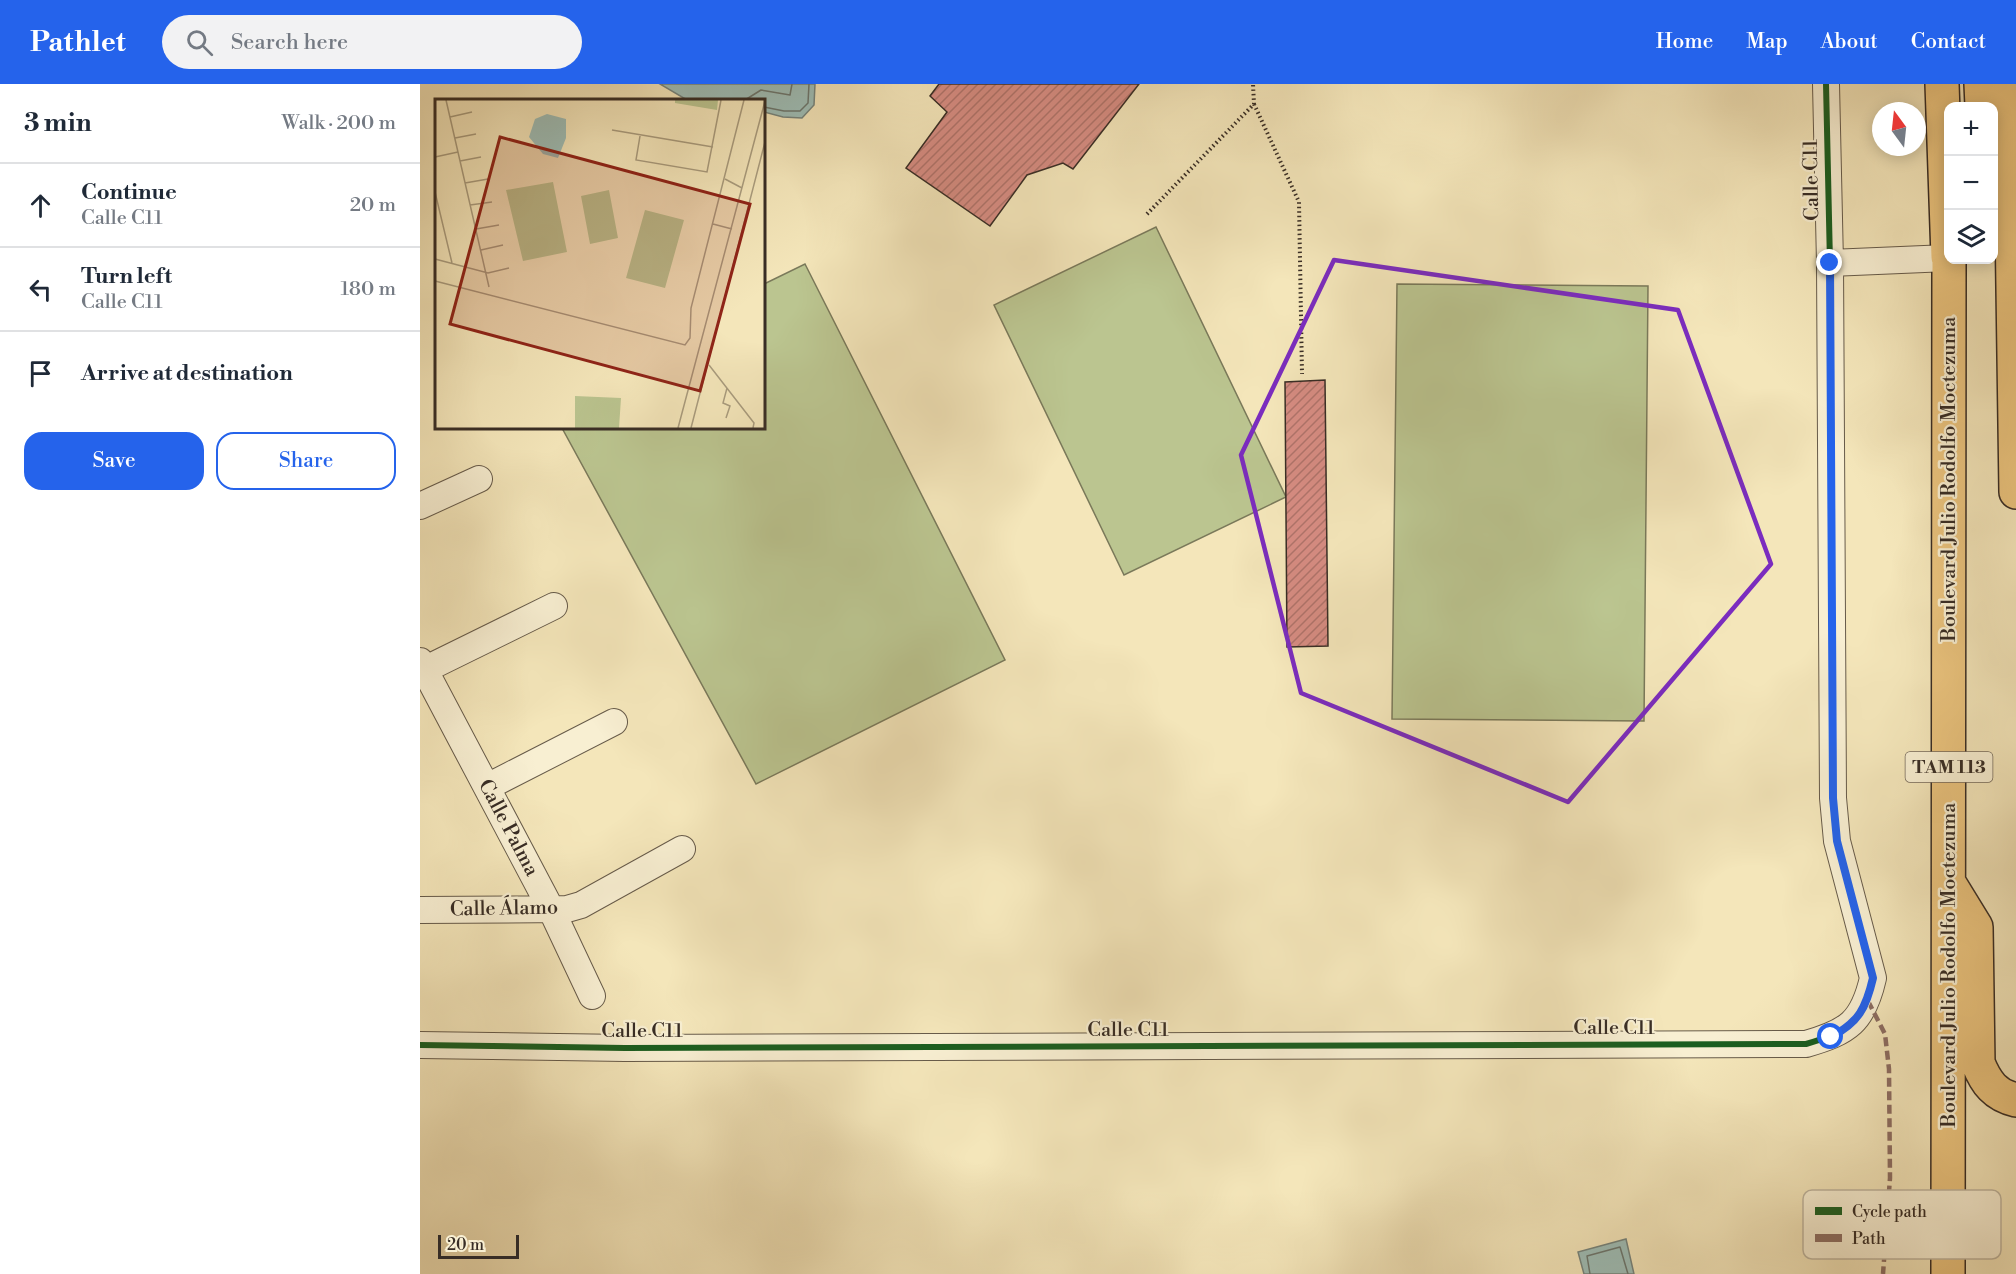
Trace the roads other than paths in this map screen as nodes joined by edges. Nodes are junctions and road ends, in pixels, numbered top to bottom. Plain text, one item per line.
1 (1826, 84) edge
2 (1942, 84) edge
3 (1981, 84) edge
4 (2010, 84) edge
5 (1982, 102) edge
6 (1946, 210) edge
7 (1998, 237) edge
8 (1944, 258) edge
9 (1830, 263) junction
10 (2011, 263) junction
11 (1948, 264) edge
12 (478, 479) dead end
13 (2016, 492) edge
14 (420, 506) edge
15 (554, 606) dead end
16 (422, 666) edge
17 (614, 722) dead end
18 (487, 788) junction
19 (682, 849) dead end
20 (1949, 883) junction
21 (551, 909) junction
22 (420, 910) edge
23 (592, 996) dead end
24 (420, 1045) edge
25 (2016, 1100) edge
26 (1948, 1190) edge
27 (1948, 1259) edge
28 (1948, 1274) edge

1 - 9 street, Calle C11
2 - 6 highway, Boulevard Julio Rodolfo Moctezuma / TAM 113
3 - 5 highway
4 - 10 highway
7 - 10 highway
8 - 9 street
9 - 24 street, Calle C11
10 - 13 highway
11 - 20 highway, Boulevard Julio Rodolfo Moctezuma / TAM 113
12 - 14 street
15 - 16 street
16 - 18 street, Calle Palma
17 - 18 street
18 - 21 street, Calle Palma
19 - 21 street, Calle Álamo
20 - 25 highway
20 - 26 highway, Boulevard Julio Rodolfo Moctezuma / TAM 113
21 - 22 street, Calle Álamo
21 - 23 street, Calle Palma
27 - 28 highway, Boulevard Julio Rodolfo Moctezuma / TAM 113

